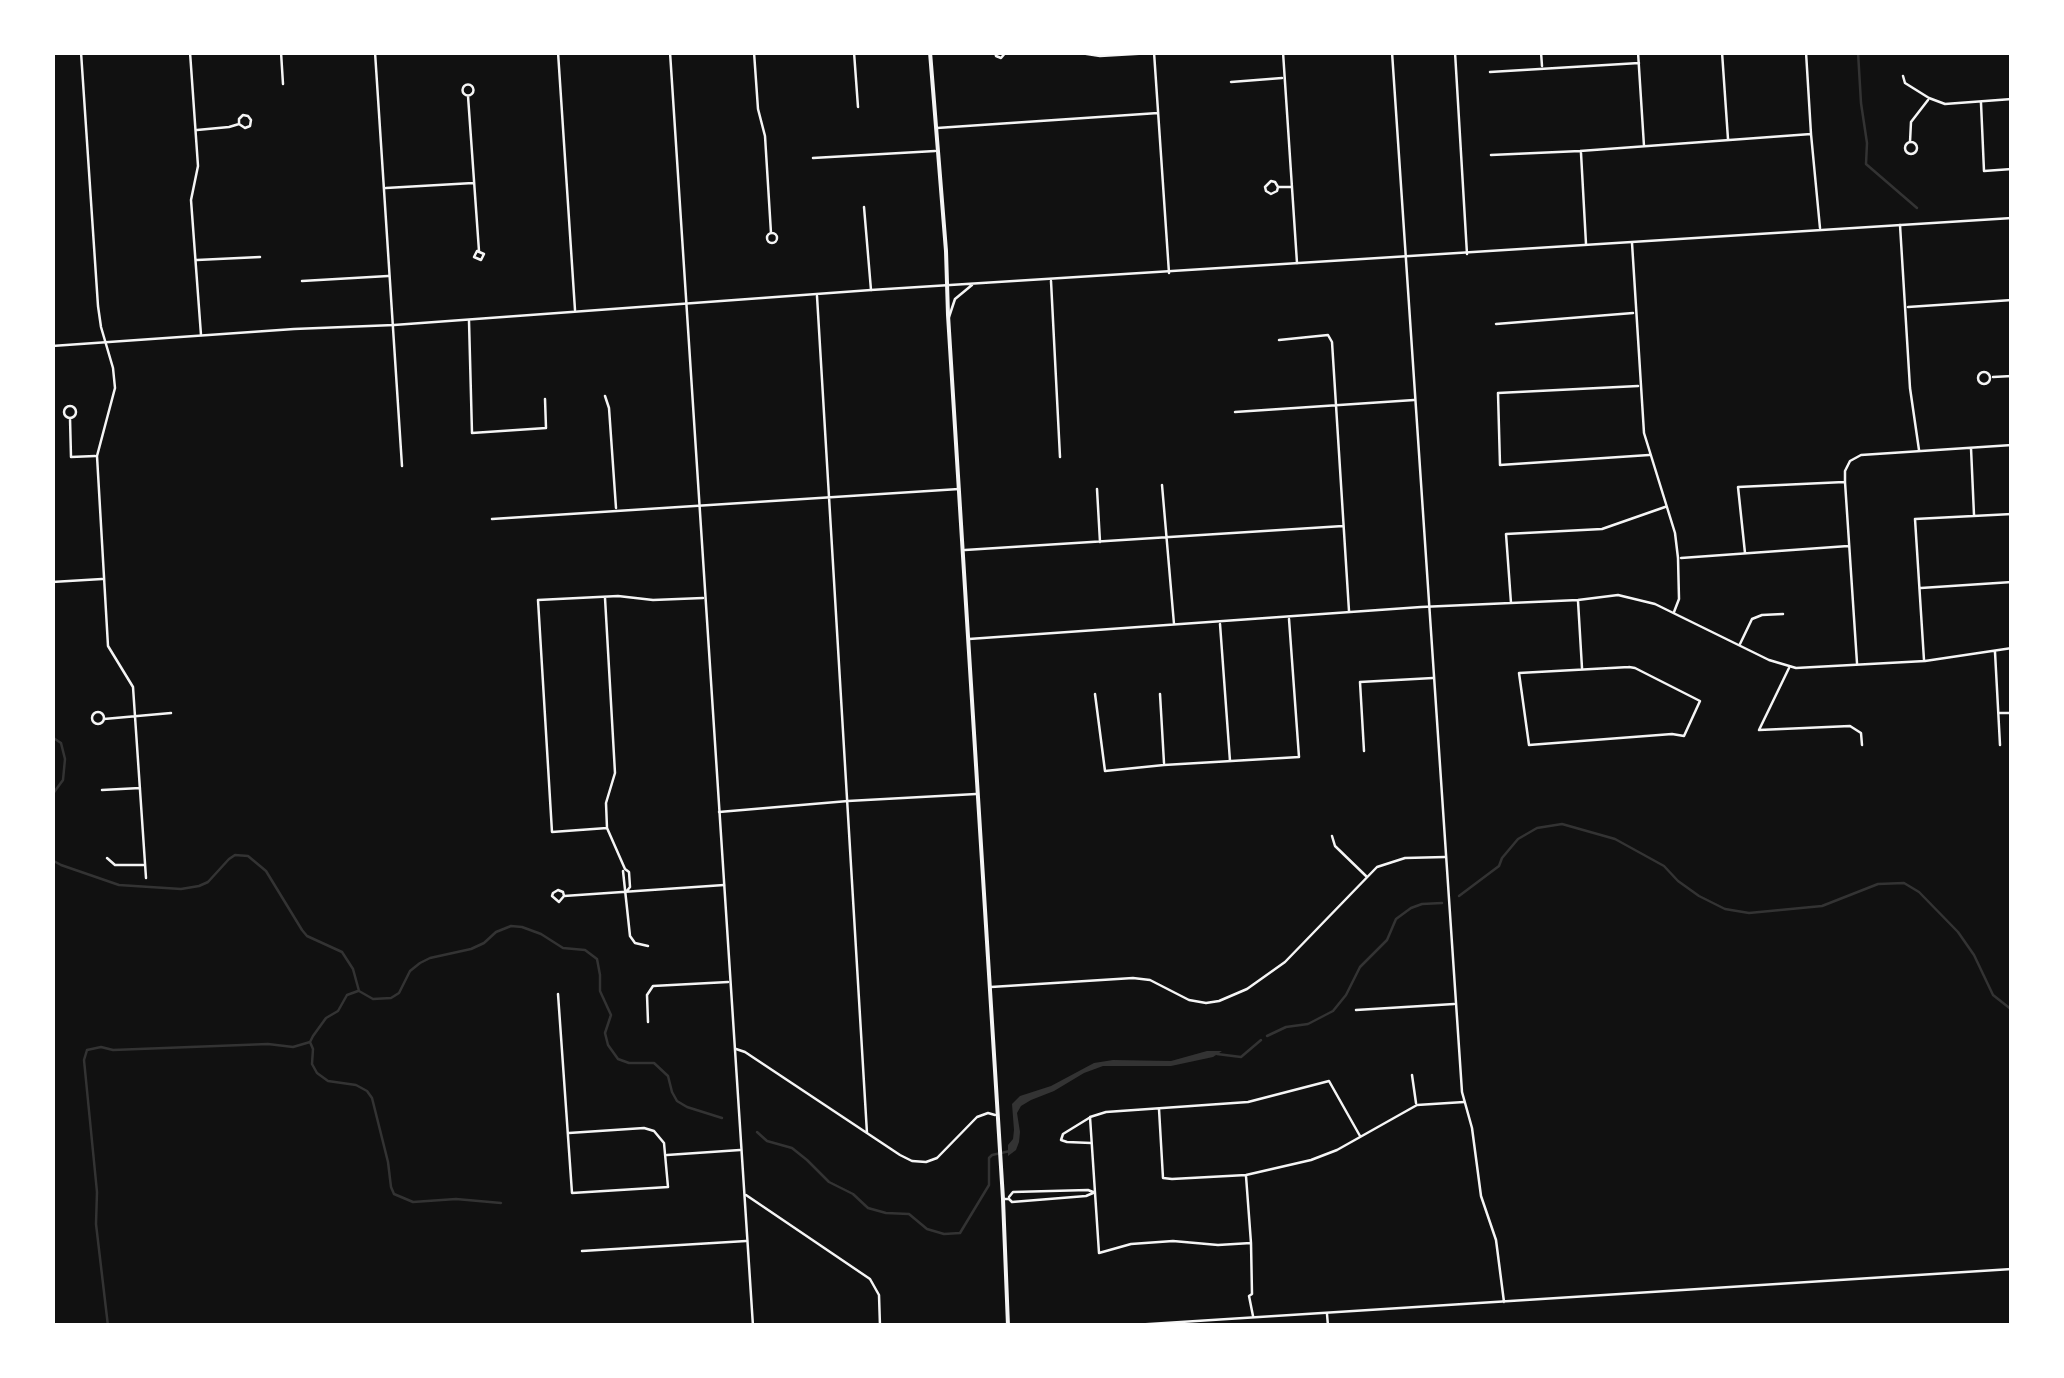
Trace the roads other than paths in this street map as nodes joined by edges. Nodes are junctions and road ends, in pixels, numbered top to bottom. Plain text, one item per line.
1 (81, 52) edge
2 (190, 52) edge
3 (281, 52) edge
4 (375, 52) edge
5 (558, 52) edge
6 (670, 52) edge
7 (754, 52) edge
8 (854, 52) edge
9 (930, 52) edge
10 (994, 52) edge
11 (1006, 52) edge
12 (1074, 52) edge
13 (1283, 52) edge
14 (1392, 52) edge
15 (1454, 52) edge
16 (1541, 52) edge
17 (1638, 52) edge
18 (1722, 52) edge
19 (1806, 52) edge
20 (1154, 53) edge
21 (1638, 63) junction
22 (1542, 68) junction
23 (1490, 72) dead end
24 (1903, 76) dead end
25 (1284, 78) junction
26 (1232, 82) dead end
27 (283, 84) dead end
28 (468, 96) dead end
29 (1929, 98) junction
30 (2012, 99) edge
31 (1981, 102) junction
32 (858, 106) dead end
33 (1158, 113) junction
34 (239, 124) dead end
35 (935, 128) junction
36 (195, 130) junction
37 (1810, 134) junction
38 (1728, 140) junction
39 (1910, 142) dead end
40 (1644, 146) junction
41 (936, 151) junction
42 (1580, 151) junction
43 (1491, 155) dead end
44 (813, 158) dead end
45 (2012, 169) edge
46 (474, 183) junction
47 (1292, 186) junction
48 (1278, 187) dead end
49 (384, 188) junction
50 (864, 207) dead end
51 (2012, 218) edge
52 (1900, 225) junction
53 (1820, 229) junction
54 (772, 234) dead end
55 (1632, 241) junction
56 (1586, 244) junction
57 (478, 251) dead end
58 (1467, 254) junction
59 (260, 257) dead end
60 (1406, 258) junction
61 (195, 260) junction
62 (1297, 264) junction
63 (1169, 273) junction
64 (390, 276) junction
65 (1050, 280) junction
66 (302, 281) dead end
67 (974, 284) junction
68 (948, 286) junction
69 (870, 290) junction
70 (817, 294) junction
71 (2012, 300) edge
72 (686, 304) junction
73 (1906, 307) junction
74 (574, 312) junction
75 (1635, 313) junction
76 (469, 319) junction
77 (948, 322) junction
78 (1496, 324) dead end
79 (394, 325) junction
80 (201, 336) junction
81 (1278, 340) dead end
82 (106, 344) junction
83 (52, 346) edge
84 (2012, 376) edge
85 (1990, 377) dead end
86 (1640, 386) junction
87 (605, 396) dead end
88 (545, 398) dead end
89 (1416, 400) junction
90 (1336, 405) junction
91 (1236, 412) dead end
92 (70, 418) dead end
93 (2012, 445) edge
94 (1971, 448) junction
95 (1919, 451) junction
96 (1649, 455) junction
97 (96, 456) junction
98 (1060, 457) dead end
99 (402, 466) dead end
100 (1845, 482) junction
101 (1162, 485) dead end
102 (959, 489) junction
103 (1097, 489) dead end
104 (830, 497) junction
105 (700, 505) junction
106 (1666, 507) junction
107 (616, 510) junction
108 (2012, 514) edge
109 (1974, 516) junction
110 (492, 519) dead end
111 (1343, 526) junction
112 (1168, 538) junction
113 (1100, 542) junction
114 (1849, 546) junction
115 (962, 550) junction
116 (1745, 553) junction
117 (1678, 558) junction
118 (104, 579) junction
119 (52, 582) edge
120 (2012, 582) edge
121 (1920, 588) junction
122 (605, 597) junction
123 (705, 598) junction
124 (1578, 600) junction
125 (1511, 604) junction
126 (1430, 606) junction
127 (1674, 612) junction
128 (1350, 613) junction
129 (1782, 614) dead end
130 (1289, 618) junction
131 (1220, 623) junction
132 (1174, 625) junction
133 (969, 639) junction
134 (1739, 646) junction
135 (2012, 648) edge
136 (1994, 651) junction
137 (1924, 661) junction
138 (1858, 664) junction
139 (1790, 667) junction
140 (1582, 670) junction
141 (1435, 678) junction
142 (1096, 694) dead end
143 (1160, 694) dead end
144 (2012, 712) edge
145 (171, 713) dead end
146 (1999, 714) junction
147 (134, 716) junction
148 (104, 718) dead end
149 (1862, 745) dead end
150 (2000, 746) dead end
151 (1364, 751) dead end
152 (1230, 761) junction
153 (1164, 764) junction
154 (140, 788) junction
155 (102, 790) dead end
156 (977, 794) junction
157 (848, 801) junction
158 (720, 812) junction
159 (607, 828) junction
160 (1332, 836) dead end
161 (1444, 856) junction
162 (107, 858) dead end
163 (145, 864) junction
164 (1366, 876) junction
165 (146, 878) dead end
166 (724, 885) junction
167 (626, 892) junction
168 (564, 896) dead end
169 (648, 946) dead end
170 (730, 982) junction
171 (989, 987) junction
172 (558, 994) dead end
173 (1455, 1004) junction
174 (1356, 1010) dead end
175 (648, 1022) dead end
176 (735, 1049) junction
177 (1412, 1075) dead end
178 (1464, 1102) junction
179 (1417, 1105) junction
180 (1159, 1108) junction
181 (998, 1115) junction
182 (1090, 1117) junction
183 (569, 1133) junction
184 (867, 1133) junction
185 (1360, 1136) junction
186 (1091, 1143) junction
187 (740, 1150) junction
188 (666, 1154) junction
189 (1246, 1174) junction
190 (1094, 1192) junction
191 (744, 1194) junction
192 (1006, 1198) junction
193 (747, 1240) junction
194 (1251, 1243) junction
195 (582, 1251) dead end
196 (2012, 1269) edge
197 (1504, 1302) junction
198 (1327, 1312) junction
199 (1253, 1317) junction
200 (1174, 1324) edge
201 (753, 1326) edge
202 (880, 1326) edge
203 (1008, 1326) edge
204 (1118, 1326) edge
205 (1328, 1326) edge

1 - 82 street
2 - 36 street
3 - 27 street
4 - 49 street
5 - 74 street
6 - 72 street
7 - 54 street
8 - 32 street
9 - 35 main road
10 - 11 street
12 - 20 street
13 - 25 street
14 - 60 street
15 - 58 street
16 - 22 street
17 - 21 street
18 - 38 street
19 - 37 street
20 - 33 street
21 - 22 street
21 - 40 street
22 - 23 street
24 - 29 street
25 - 26 street
25 - 47 street
28 - 46 street
29 - 31 street
29 - 39 street
30 - 31 street
31 - 45 street
33 - 35 street
33 - 63 street
34 - 36 street
35 - 41 main road
36 - 61 street
37 - 38 street
37 - 53 street
38 - 40 street
40 - 42 street
41 - 44 street
41 - 68 main road
42 - 43 street
42 - 56 street
46 - 49 street
46 - 57 street
47 - 48 street
47 - 62 street
49 - 64 street
50 - 69 street
51 - 52 street
52 - 53 street
52 - 73 street
53 - 55 street
55 - 56 street
55 - 75 street
56 - 58 street
58 - 60 street
59 - 61 street
60 - 62 street
60 - 89 street
61 - 80 street
62 - 63 street
63 - 65 street
64 - 66 street
64 - 79 street
65 - 67 street
65 - 98 street
67 - 68 street
67 - 77 street
68 - 69 street
68 - 77 main road
69 - 70 street
70 - 72 street
70 - 104 street
71 - 73 street
72 - 74 street
72 - 105 street
73 - 95 street
74 - 76 street
75 - 78 street
75 - 86 street
76 - 79 street
76 - 88 street
77 - 102 main road
79 - 80 street
79 - 99 street
80 - 82 street
81 - 90 street
82 - 83 street
82 - 97 street
84 - 85 street
86 - 96 street
86 - 96 street
87 - 107 street
89 - 90 street
89 - 126 street
90 - 91 street
90 - 111 street
92 - 97 street
93 - 94 street
94 - 95 street
94 - 109 street
95 - 100 street
96 - 106 street
97 - 118 street
100 - 114 street
100 - 116 street
101 - 112 street
102 - 104 street
102 - 115 main road
103 - 113 street
104 - 105 street
104 - 157 street
105 - 107 street
105 - 123 street
106 - 117 street
106 - 125 street
107 - 110 street
108 - 109 street
109 - 121 street
111 - 112 street
111 - 128 street
112 - 113 street
112 - 132 street
113 - 115 street
114 - 116 street
114 - 138 street
115 - 133 main road
116 - 117 street
117 - 127 street
118 - 119 street
118 - 147 street
120 - 121 street
121 - 137 street
122 - 123 street
122 - 159 street
122 - 159 street
123 - 158 street
124 - 125 street
124 - 127 street
124 - 140 street
125 - 126 street
126 - 128 street
126 - 141 street
127 - 134 street
128 - 130 street
129 - 134 street
130 - 131 street
130 - 152 street
131 - 132 street
131 - 152 street
132 - 133 street
133 - 156 main road
134 - 139 street
135 - 136 street
136 - 137 street
136 - 146 street
137 - 138 street
138 - 139 street
139 - 149 street
140 - 140 street
141 - 151 street
141 - 161 street
142 - 153 street
143 - 153 street
144 - 146 street
145 - 147 street
146 - 150 street
147 - 148 street
147 - 154 street
152 - 153 street
154 - 155 street
154 - 163 street
156 - 157 street
156 - 171 main road
157 - 158 street
157 - 184 street
158 - 166 street
159 - 167 street
160 - 164 street
161 - 164 street
161 - 173 street
162 - 163 street
163 - 165 street
164 - 171 street
166 - 167 street
166 - 170 street
167 - 168 street
167 - 169 street
170 - 175 street
170 - 176 street
171 - 181 main road
172 - 183 street
173 - 174 street
173 - 178 street
176 - 184 street
176 - 187 street
177 - 179 street
178 - 179 street
178 - 197 street
179 - 185 street
180 - 182 street
180 - 185 street
180 - 189 street
181 - 184 street
181 - 192 main road
182 - 186 street
182 - 186 street
183 - 188 street
183 - 188 street
185 - 189 street
186 - 190 street
187 - 188 street
187 - 191 street
189 - 194 street
190 - 192 street
190 - 192 street
190 - 194 street
191 - 193 street
191 - 202 street
192 - 203 main road
193 - 195 street
193 - 201 street
194 - 199 street
196 - 197 street
197 - 198 street
198 - 199 street
198 - 205 street
199 - 200 street
200 - 204 street

